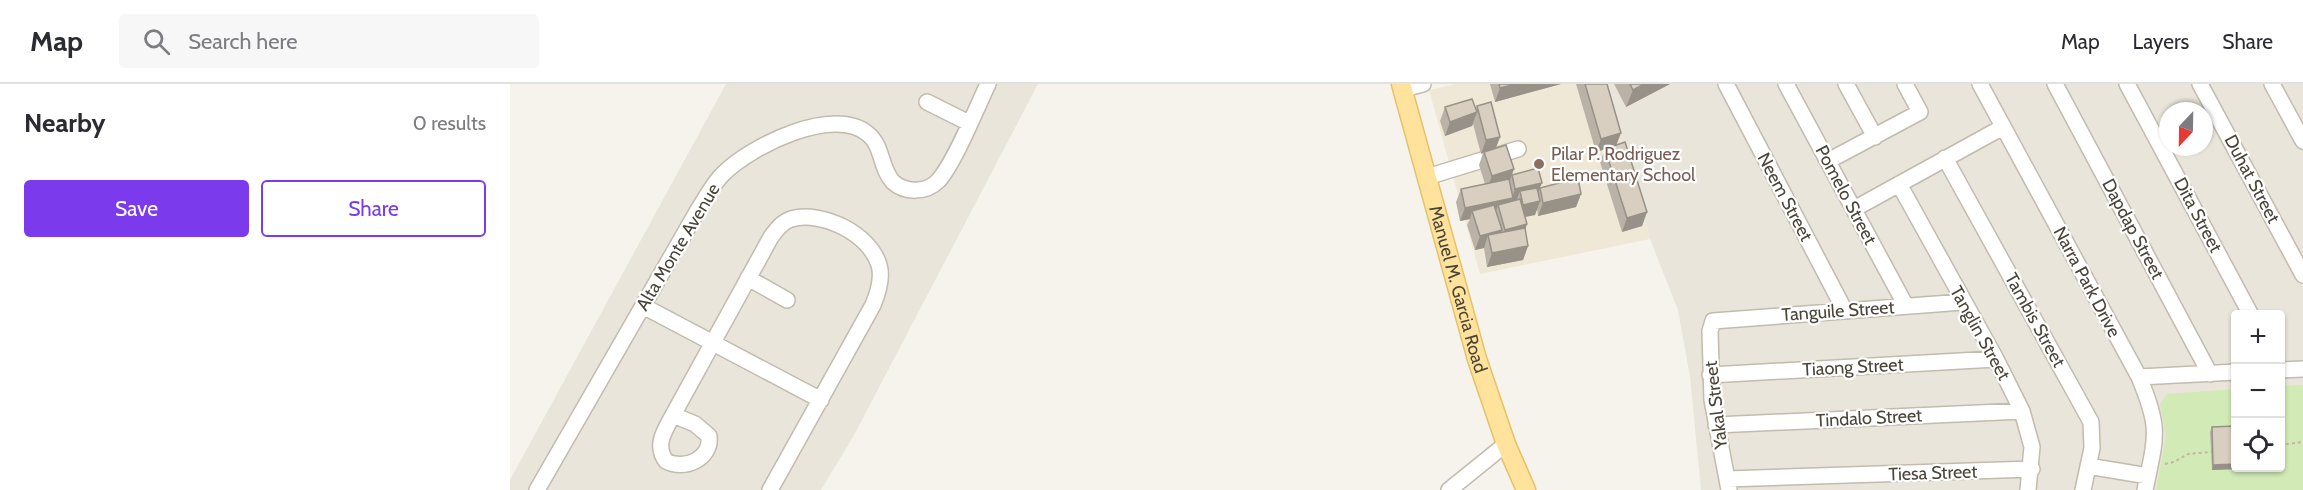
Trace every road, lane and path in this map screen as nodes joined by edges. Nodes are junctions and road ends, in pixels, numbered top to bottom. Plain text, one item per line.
1 (988, 84) edge
2 (1423, 84) edge
3 (1726, 84) edge
4 (1786, 84) edge
5 (1846, 84) edge
6 (1905, 84) edge
7 (1980, 84) edge
8 (2055, 84) edge
9 (2127, 84) edge
10 (2200, 84) edge
11 (2272, 84) edge
12 (1402, 86) edge
13 (927, 102) dead end
14 (969, 123) junction
15 (2003, 127) junction
16 (1875, 137) junction
17 (2303, 141) edge
18 (1518, 149) dead end
19 (1945, 158) junction
20 (1828, 161) junction
21 (1427, 177) junction
22 (1899, 184) junction
23 (1854, 209) junction
24 (2303, 275) edge
25 (748, 278) junction
26 (787, 300) dead end
27 (1964, 302) junction
28 (643, 306) junction
29 (1906, 306) junction
30 (2248, 310) edge
31 (1845, 311) junction
32 (1713, 321) joint
33 (712, 343) junction
34 (1996, 358) junction
35 (2303, 369) edge
36 (2285, 370) edge
37 (2231, 372) edge
38 (2210, 374) junction
39 (1710, 375) junction
40 (2139, 377) junction
41 (821, 400) junction
42 (2022, 411) junction
43 (673, 415) dead end
44 (1716, 425) junction
45 (2303, 442) edge
46 (1506, 444) junction
47 (2285, 444) edge
48 (2211, 452) edge
49 (2088, 466) junction
50 (2032, 469) junction
51 (2148, 476) edge
52 (1728, 485) edge
53 (537, 490) edge
54 (770, 490) edge
55 (1449, 490) edge
56 (1526, 490) edge
57 (2028, 490) edge
58 (2083, 490) edge

1 - 14 street, Alta Monte Avenue
2 - 12 street
3 - 31 street, Neem Street
4 - 20 street, Pomelo Street
5 - 16 street
6 - 16 street
7 - 15 street, Narra Park Drive
8 - 38 street, Dapdap Street
9 - 30 street, Dita Street
10 - 24 street, Duhat Street
11 - 17 street
12 - 21 main road, Manuel M. Garcia Road
13 - 14 street
14 - 28 street, Alta Monte Avenue
15 - 19 street
15 - 40 street, Narra Park Drive
16 - 20 street
18 - 21 street
19 - 22 street
19 - 49 street, Tambis Street
20 - 23 street, Pomelo Street
21 - 46 main road, Manuel M. Garcia Road
22 - 23 street
22 - 27 street, Tanglin Street
23 - 29 street, Pomelo Street
25 - 26 street
25 - 33 street
25 - 41 street
27 - 29 street, Tanguile Street
27 - 34 street, Tanglin Street
28 - 33 street
28 - 53 street, Alta Monte Avenue
29 - 31 street, Tanguile Street
31 - 32 street, Tanguile Street
32 - 39 street, Yakal Street
33 - 41 street
33 - 43 street
34 - 39 street, Tiaong Street
34 - 42 street, Tanglin Street
35 - 36 street
37 - 38 street
38 - 40 street
39 - 44 street, Yakal Street
40 - 51 street, Narra Park Drive
41 - 54 street
42 - 44 street, Tindalo Street
42 - 50 street, Tanglin Street
44 - 52 street, Yakal Street
45 - 47 path
46 - 55 street
46 - 56 main road, Manuel M. Garcia Road
48 - 51 path
49 - 51 street
49 - 58 street, Tambis Street
50 - 52 street, Tiesa Street
50 - 57 street, Tanglin Street

